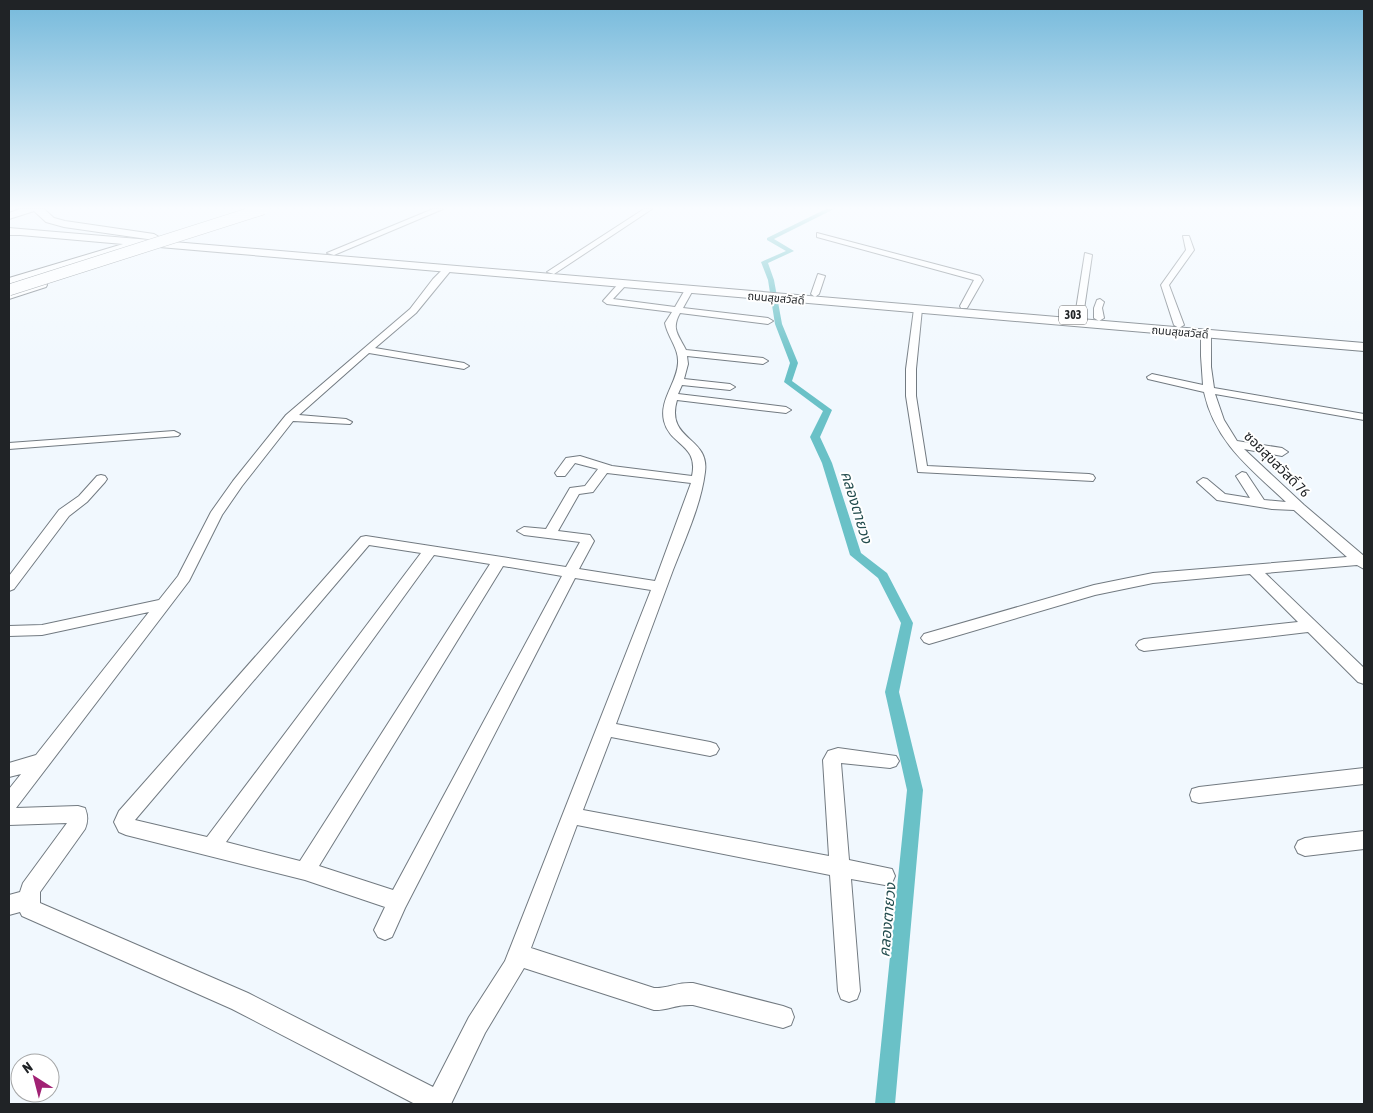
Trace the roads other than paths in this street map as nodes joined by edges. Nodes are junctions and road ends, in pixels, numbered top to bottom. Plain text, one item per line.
1 (68, 261) edge
2 (85, 261) edge
3 (100, 261) edge
4 (113, 261) edge
5 (361, 261) edge
6 (423, 261) edge
7 (568, 261) edge
8 (915, 261) edge
9 (1087, 261) edge
10 (1182, 261) edge
11 (448, 269) junction
12 (551, 272) junction
13 (821, 276) dead end
14 (9, 281) edge
15 (9, 285) edge
16 (622, 285) junction
17 (691, 287) junction
18 (9, 290) edge
19 (815, 294) junction
20 (785, 295) junction
21 (9, 296) edge
22 (1100, 302) dead end
23 (964, 306) junction
24 (918, 309) junction
25 (678, 310) junction
26 (1079, 316) junction
27 (1100, 318) junction
28 (768, 321) dead end
29 (1179, 325) junction
30 (1206, 334) junction
31 (1364, 341) edge
32 (1364, 347) edge
33 (366, 350) junction
34 (681, 352) junction
35 (763, 361) dead end
36 (464, 366) dead end
37 (1152, 377) dead end
38 (730, 387) dead end
39 (675, 389) junction
40 (1210, 390) junction
41 (786, 410) dead end
42 (290, 417) junction
43 (1364, 417) edge
44 (346, 422) dead end
45 (174, 434) dead end
46 (1234, 444) junction
47 (9, 446) edge
48 (1282, 452) dead end
49 (608, 469) junction
50 (561, 473) dead end
51 (1242, 476) dead end
52 (1089, 478) dead end
53 (101, 479) dead end
54 (698, 480) junction
55 (1204, 482) dead end
56 (1260, 503) junction
57 (1298, 506) junction
58 (524, 532) dead end
59 (550, 534) junction
60 (431, 550) junction
61 (500, 561) junction
62 (1363, 561) edge
63 (1253, 568) junction
64 (570, 572) junction
65 (9, 586) edge
66 (660, 587) junction
67 (165, 604) junction
68 (1313, 626) junction
69 (9, 631) edge
70 (929, 638) dead end
71 (1144, 646) dead end
72 (1364, 678) edge
73 (605, 729) junction
74 (710, 749) dead end
75 (890, 761) dead end
76 (39, 762) junction
77 (9, 770) edge
78 (1364, 776) edge
79 (1199, 795) dead end
80 (9, 803) edge
81 (572, 816) junction
82 (9, 817) edge
83 (1364, 840) edge
84 (211, 847) junction
85 (1305, 847) dead end
86 (840, 868) junction
87 (305, 871) junction
88 (885, 876) dead end
89 (398, 901) junction
90 (19, 902) edge
91 (385, 930) dead end
92 (518, 955) junction
93 (849, 991) dead end
94 (782, 1017) dead end
95 (438, 1104) edge

1 - 14 main road
2 - 15 highway
3 - 18 highway, bridge
4 - 21 main road
5 - 11 main road, ถนนสุขสวัสดิ์ / 303
6 - 12 main road, ถนนสุขสวัสดิ์ / 303
7 - 12 street
8 - 23 street
9 - 26 street
10 - 29 street
11 - 16 main road, ถนนสุขสวัสดิ์ / 303
11 - 33 street
12 - 17 main road, ถนนสุขสวัสดิ์ / 303
13 - 19 street
16 - 17 main road, ถนนสุขสวัสดิ์ / 303
16 - 25 street
17 - 20 main road, ถนนสุขสวัสดิ์ / 303
17 - 25 street
19 - 20 main road, ถนนสุขสวัสดิ์ / 303
19 - 23 main road, ถนนสุขสวัสดิ์ / 303
20 - 24 main road, ถนนสุขสวัสดิ์ / 303
22 - 27 street
23 - 26 main road, ถนนสุขสวัสดิ์ / 303
24 - 30 main road, ถนนสุขสวัสดิ์ / 303
24 - 52 street
25 - 28 street
25 - 34 street
26 - 27 main road, ถนนสุขสวัสดิ์ / 303
27 - 29 main road, ถนนสุขสวัสดิ์ / 303
29 - 31 main road, ถนนสุขสวัสดิ์ / 303
30 - 32 main road, ถนนสุขสวัสดิ์ / 303
30 - 40 street, ซอยสุขสวัสดิ์ 76
33 - 36 street
33 - 42 street
34 - 35 street
34 - 39 street
37 - 40 street
38 - 39 street
39 - 41 street
39 - 54 street
40 - 43 street
40 - 46 street, ซอยสุขสวัสดิ์ 76
42 - 44 street
42 - 67 street
45 - 47 street
46 - 48 street
46 - 57 street, ซอยสุขสวัสดิ์ 76
49 - 50 street
49 - 54 street
49 - 59 street
51 - 56 street
53 - 65 street
54 - 66 street
55 - 56 street
56 - 57 street
57 - 62 street, ซอยสุขสวัสดิ์ 76
58 - 59 street
59 - 64 street
60 - 61 street
60 - 84 street
60 - 84 street
61 - 64 street
61 - 87 street
62 - 63 street
63 - 68 street
63 - 70 street
64 - 66 street
64 - 89 street
66 - 73 street
67 - 69 street
67 - 76 street
68 - 71 street
68 - 72 street
73 - 74 street
73 - 81 street
75 - 86 street
76 - 77 street
76 - 80 street
78 - 79 street
81 - 86 street
81 - 92 street
82 - 90 street
83 - 85 street
84 - 87 street
86 - 88 street
86 - 93 street
87 - 89 street
89 - 91 street
90 - 95 street
92 - 94 street
92 - 95 street

